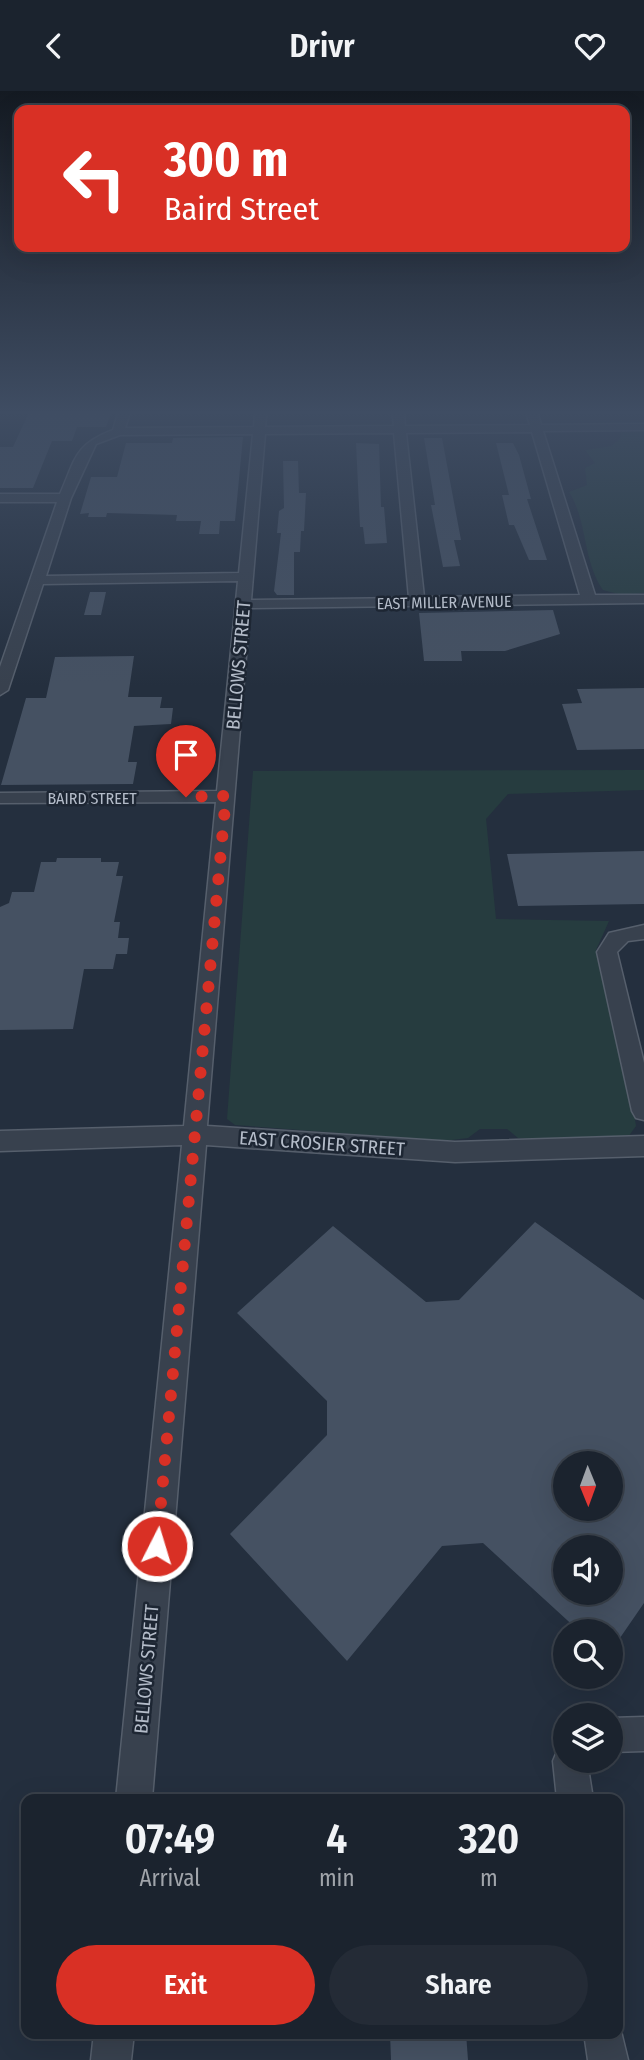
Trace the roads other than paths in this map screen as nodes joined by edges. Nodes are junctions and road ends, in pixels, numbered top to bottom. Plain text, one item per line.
1 (64, 502) edge
2 (253, 502) edge
3 (407, 502) edge
4 (559, 502) edge
5 (246, 577) junction
6 (38, 580) junction
7 (644, 599) edge
8 (589, 600) junction
9 (417, 602) junction
10 (244, 604) junction
11 (0, 690) edge
12 (226, 796) junction
13 (0, 798) edge
14 (644, 932) edge
15 (644, 1111) edge
16 (197, 1135) junction
17 (0, 1141) edge
18 (644, 1146) edge
19 (644, 1734) edge
20 (623, 1735) edge
21 (572, 1773) edge
22 (134, 1794) edge
23 (574, 1794) edge
24 (113, 2039) edge
25 (605, 2039) edge
26 (111, 2060) edge
27 (608, 2060) edge

1 - 6 street
2 - 5 street, BELLOWS STREET
3 - 9 street
4 - 8 street
5 - 6 street
5 - 10 street, BELLOWS STREET
6 - 11 street
7 - 8 street, EAST MILLER AVENUE
8 - 9 street, EAST MILLER AVENUE
9 - 10 street, EAST MILLER AVENUE
10 - 12 street, BELLOWS STREET
12 - 13 street, BAIRD STREET
12 - 16 street, BELLOWS STREET
14 - 15 street
16 - 17 street, EAST CROSIER STREET
16 - 18 street, EAST CROSIER STREET
16 - 22 street, BELLOWS STREET
19 - 20 street
21 - 23 street
24 - 26 street
25 - 27 street

